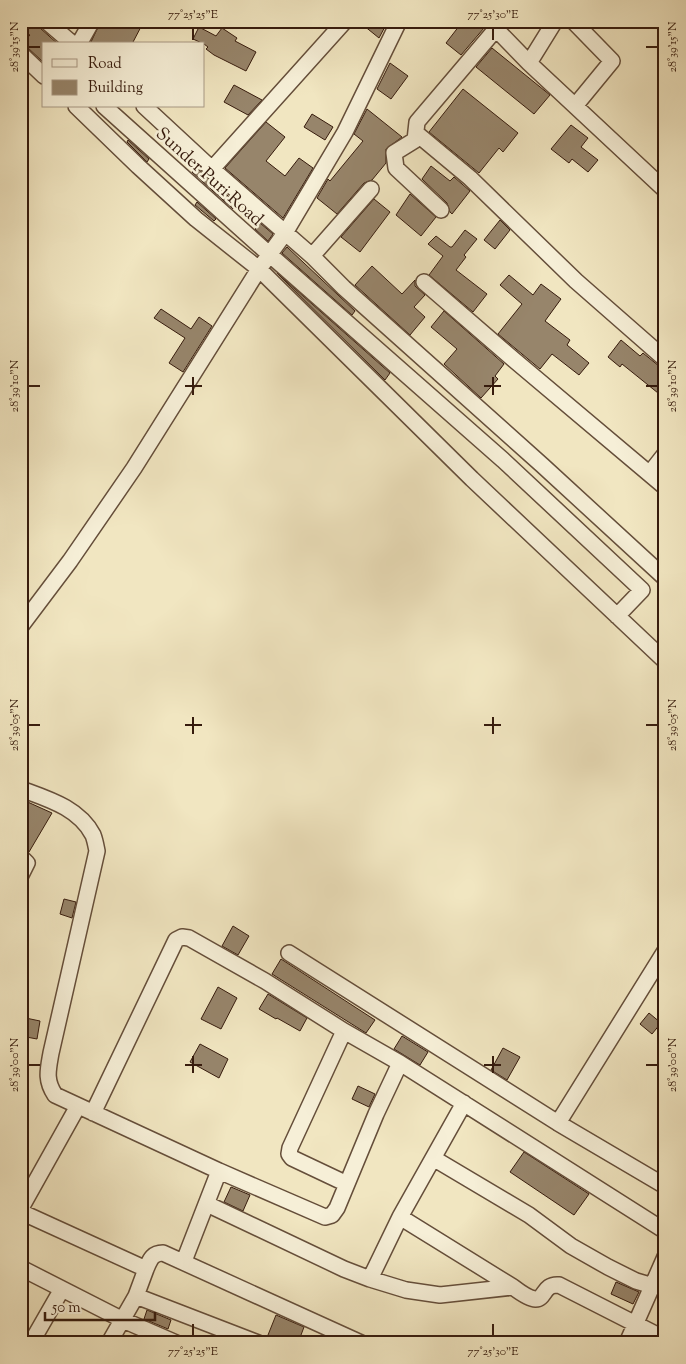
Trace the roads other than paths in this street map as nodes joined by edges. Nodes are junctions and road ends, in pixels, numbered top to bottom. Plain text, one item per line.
1 (46, 21) edge
2 (92, 21) edge
3 (345, 21) edge
4 (399, 21) edge
5 (555, 21) edge
6 (573, 21) edge
7 (71, 42) edge
8 (79, 42) edge
9 (21, 54) edge
10 (529, 63) junction
11 (42, 74) edge
12 (575, 106) junction
13 (78, 108) edge
14 (106, 108) edge
15 (146, 108) edge
16 (416, 133) junction
17 (212, 170) junction
18 (370, 190) dead end
19 (665, 190) edge
20 (440, 210) dead end
21 (284, 233) junction
22 (269, 254) junction
23 (312, 256) junction
24 (259, 269) junction
25 (424, 282) dead end
26 (665, 359) edge
27 (665, 454) edge
28 (650, 473) junction
29 (665, 487) edge
30 (661, 570) edge
31 (642, 590) junction
32 (617, 616) junction
33 (21, 626) edge
34 (665, 661) edge
35 (21, 789) edge
36 (21, 857) edge
37 (21, 875) edge
38 (665, 951) edge
39 (290, 953) dead end
40 (344, 1031) junction
41 (400, 1062) junction
42 (464, 1103) junction
43 (78, 1106) junction
44 (93, 1113) junction
45 (558, 1123) junction
46 (433, 1158) junction
47 (220, 1171) junction
48 (347, 1184) junction
49 (665, 1186) edge
50 (207, 1204) junction
51 (21, 1208) edge
52 (21, 1212) edge
53 (400, 1217) junction
54 (665, 1231) edge
55 (665, 1256) edge
56 (184, 1261) junction
57 (21, 1268) edge
58 (146, 1269) junction
59 (370, 1279) junction
60 (513, 1286) junction
61 (653, 1286) junction
62 (62, 1290) junction
63 (136, 1296) junction
64 (123, 1320) junction
65 (635, 1325) junction
66 (665, 1339) edge
67 (30, 1343) edge
68 (110, 1343) edge
69 (176, 1343) edge
70 (258, 1343) edge
71 (362, 1343) edge
72 (627, 1343) edge

1 - 7 street
2 - 8 street
3 - 17 street
4 - 21 street
5 - 10 street
6 - 12 street
9 - 11 street
10 - 12 street
10 - 16 street
12 - 19 street
13 - 24 street
14 - 22 street, Sunder Puri Road
15 - 17 street
16 - 20 street
16 - 26 street
17 - 21 street
18 - 23 street
21 - 22 street
21 - 23 street
22 - 24 street
22 - 31 street, Sunder Puri Road
23 - 30 street
24 - 32 street
24 - 33 street
25 - 28 street
27 - 28 street
28 - 29 street
30 - 31 street
31 - 32 street
32 - 34 street
35 - 43 street
36 - 37 street
38 - 45 street
39 - 45 street
40 - 41 street
40 - 44 street
40 - 48 street
41 - 42 street
41 - 48 street
42 - 46 street
42 - 54 street
43 - 44 street
43 - 51 street
44 - 47 street
45 - 49 street
46 - 53 street
46 - 61 street
47 - 48 street
47 - 50 street
50 - 56 street
50 - 59 street
52 - 58 street
53 - 59 street
53 - 60 street
55 - 61 street
56 - 58 street
56 - 71 street
57 - 62 street
58 - 63 street
59 - 60 street
60 - 65 street
61 - 65 street
62 - 64 street
62 - 67 street
63 - 64 street
63 - 70 street
64 - 68 street
64 - 69 street
65 - 66 street
65 - 72 street

